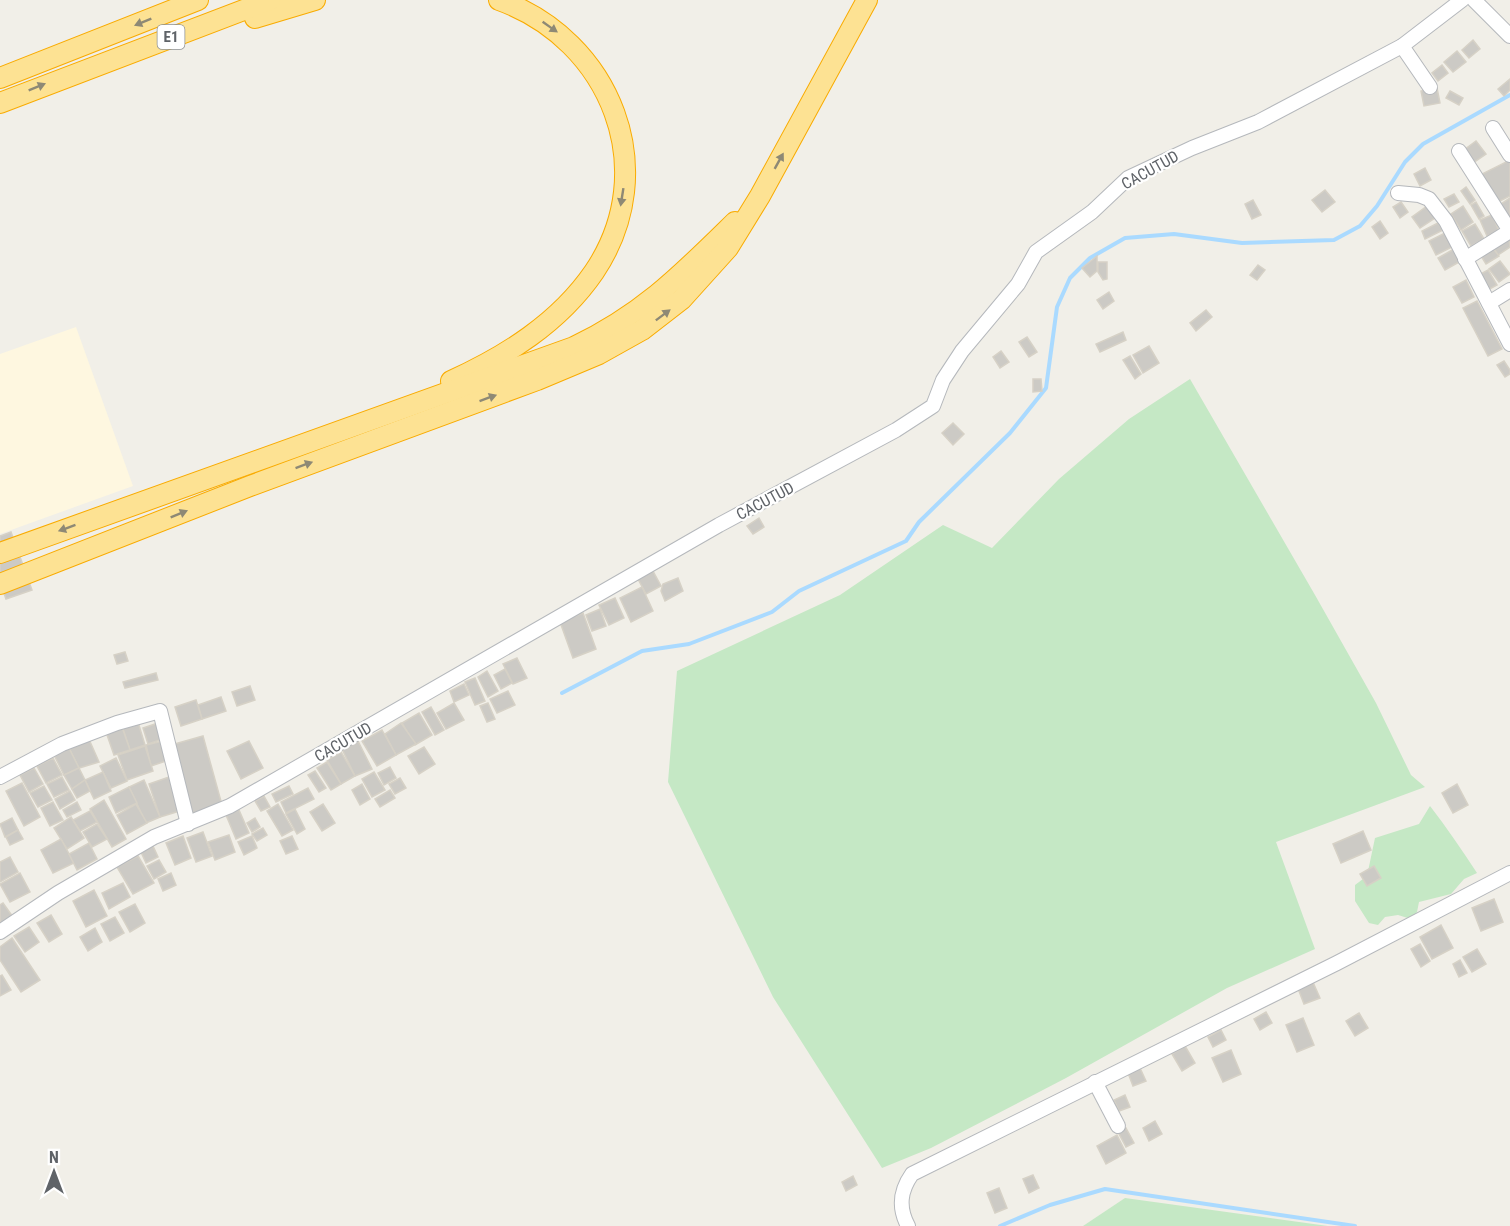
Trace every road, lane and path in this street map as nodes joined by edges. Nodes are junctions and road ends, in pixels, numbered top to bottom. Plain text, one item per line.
1 (198, 0) edge
2 (270, 0) edge
3 (315, 0) edge
4 (499, 0) edge
5 (867, 0) edge
6 (1462, 0) edge
7 (1474, 0) edge
8 (1510, 36) edge
9 (1402, 46) junction
10 (71, 74) junction
11 (0, 78) edge
12 (1430, 87) dead end
13 (0, 103) edge
14 (1493, 128) dead end
15 (1460, 151) dead end
16 (1510, 155) edge
17 (1398, 193) dead end
18 (760, 196) junction
19 (1510, 231) edge
20 (1465, 259) junction
21 (1510, 290) edge
22 (1489, 303) junction
23 (1510, 344) edge
24 (311, 440) junction
25 (0, 553) edge
26 (0, 584) edge
27 (0, 777) edge
28 (188, 824) junction
29 (1510, 873) edge
30 (0, 932) edge
31 (1095, 1082) junction
32 (1118, 1126) dead end
33 (908, 1226) edge

1 -> 11 highway, E1
2 - 10 highway, E1
3 - 10 highway
4 -> 24 highway
18 -> 5 highway
6 - 9 street, CACUTUD
7 - 8 street
9 - 12 street
9 - 28 street, CACUTUD
13 -> 10 highway, E1
14 - 16 street
15 - 19 street
17 - 20 street
18 - 24 highway
26 -> 18 highway
19 - 20 street
20 - 22 street
21 - 22 street
22 - 23 street
24 -> 25 highway
27 - 28 street
28 - 30 street, CACUTUD
29 - 31 street
31 - 32 street
31 - 33 street

